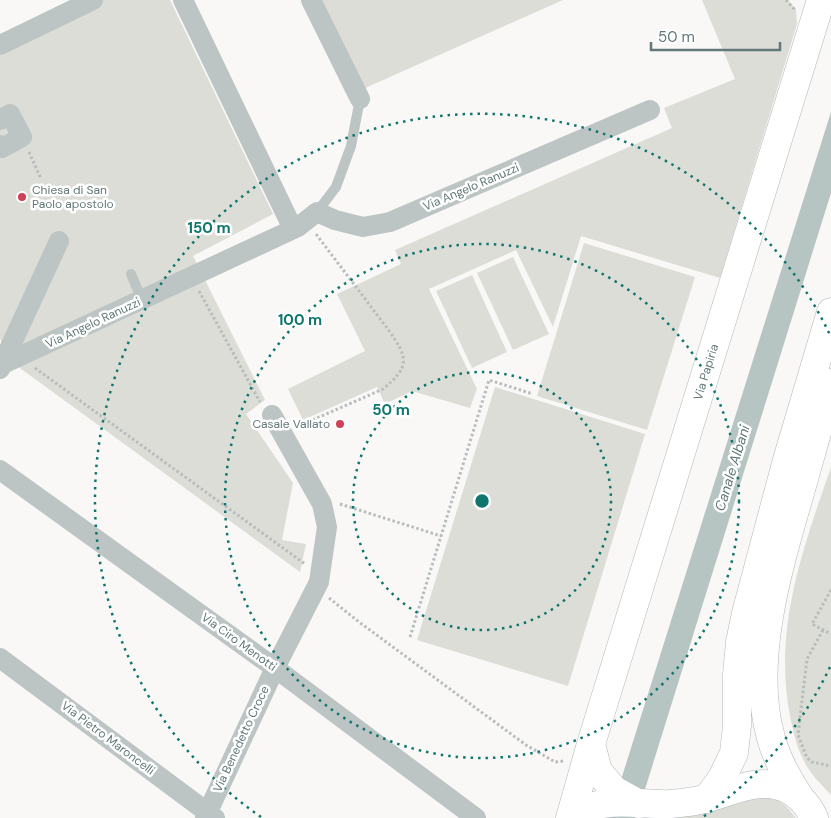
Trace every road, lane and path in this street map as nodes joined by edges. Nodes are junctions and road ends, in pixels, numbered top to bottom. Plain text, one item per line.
1 (93, 0) edge
2 (183, 0) edge
3 (311, 0) edge
4 (818, 1) edge
5 (0, 45) edge
6 (360, 99) joint
7 (650, 110) dead end
8 (0, 120) edge
9 (22, 137) junction
10 (0, 145) edge
11 (41, 179) dead end
12 (305, 221) junction
13 (58, 241) dead end
14 (130, 274) dead end
15 (192, 277) junction
16 (142, 300) junction
17 (831, 312) edge
18 (20, 357) junction
19 (0, 366) edge
20 (831, 383) edge
21 (533, 394) dead end
22 (272, 415) joint
23 (282, 433) junction
24 (0, 470) edge
25 (318, 496) junction
26 (441, 536) junction
27 (317, 581) junction
28 (831, 590) edge
29 (823, 630) junction
30 (831, 634) edge
31 (410, 637) dead end
32 (0, 658) edge
33 (275, 668) junction
34 (589, 751) junction
35 (831, 766) edge
36 (707, 798) junction
37 (639, 804) junction
38 (813, 810) edge
39 (209, 816) edge
40 (476, 818) edge
41 (570, 818) edge
42 (575, 818) edge

1 - 5 street
2 - 12 street
3 - 6 street
4 - 34 main road, Via Papiria
6 - 12 lane
7 - 12 street, Via Angelo Ranuzzi
8 - 9 street
9 - 10 street
9 - 11 path
12 - 15 street, Via Angelo Ranuzzi
12 - 23 path
13 - 19 street
14 - 16 lane
15 - 16 street, Via Angelo Ranuzzi
15 - 22 path
16 - 18 street, Via Angelo Ranuzzi
17 - 36 main road
18 - 19 street, Via Angelo Ranuzzi
18 - 27 path
20 - 38 main road
21 - 26 path
22 - 23 street, Via Benedetto Croce
23 - 25 street, Via Benedetto Croce
24 - 33 street, Via Ciro Menotti
25 - 26 path
25 - 27 street, Via Benedetto Croce
26 - 31 path
27 - 33 street, Via Benedetto Croce
27 - 34 path
28 - 29 path
29 - 30 path
29 - 35 path
32 - 39 street, Via Pietro Maroncelli
33 - 39 street, Via Benedetto Croce
33 - 40 street, Via Ciro Menotti
34 - 37 main road
34 - 41 main road, Via Papiria
36 - 37 main road
36 - 38 main road
37 - 42 main road

